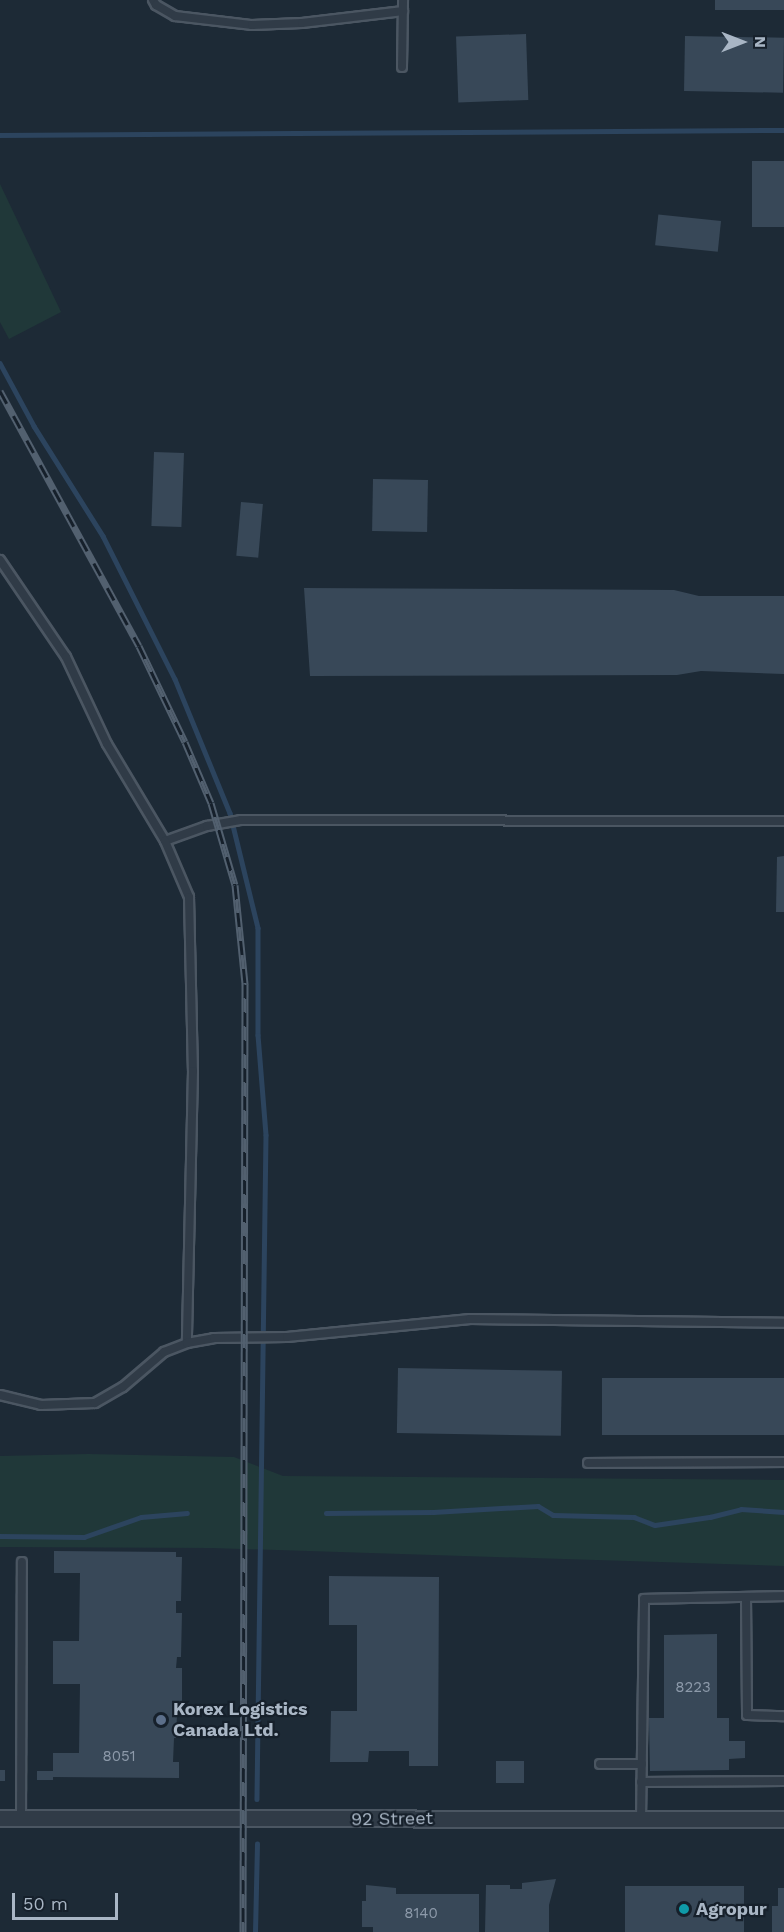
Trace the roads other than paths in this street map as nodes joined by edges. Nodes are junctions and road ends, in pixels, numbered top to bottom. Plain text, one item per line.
1 (153, 0) edge
2 (403, 0) edge
3 (403, 11) junction
4 (402, 67) dead end
5 (0, 560) edge
6 (784, 820) edge
7 (165, 841) junction
8 (784, 1323) edge
9 (187, 1343) junction
10 (0, 1395) edge
11 (784, 1462) edge
12 (588, 1463) dead end
13 (22, 1562) dead end
14 (784, 1596) edge
15 (746, 1597) junction
16 (784, 1716) edge
17 (600, 1764) dead end
18 (642, 1764) junction
19 (784, 1781) edge
20 (641, 1782) junction
21 (0, 1818) edge
22 (21, 1818) junction
23 (641, 1820) junction
24 (784, 1820) edge

1 - 3 lane
2 - 3 lane
3 - 4 lane
5 - 7 lane
6 - 7 lane
7 - 9 lane
8 - 9 lane
9 - 10 lane
11 - 12 lane
13 - 22 lane
14 - 15 lane
15 - 16 lane
15 - 18 lane
17 - 18 lane
18 - 20 lane
19 - 20 lane
20 - 23 lane
21 - 22 street, 92 Street
22 - 23 street, 92 Street
23 - 24 street, 92 Street

